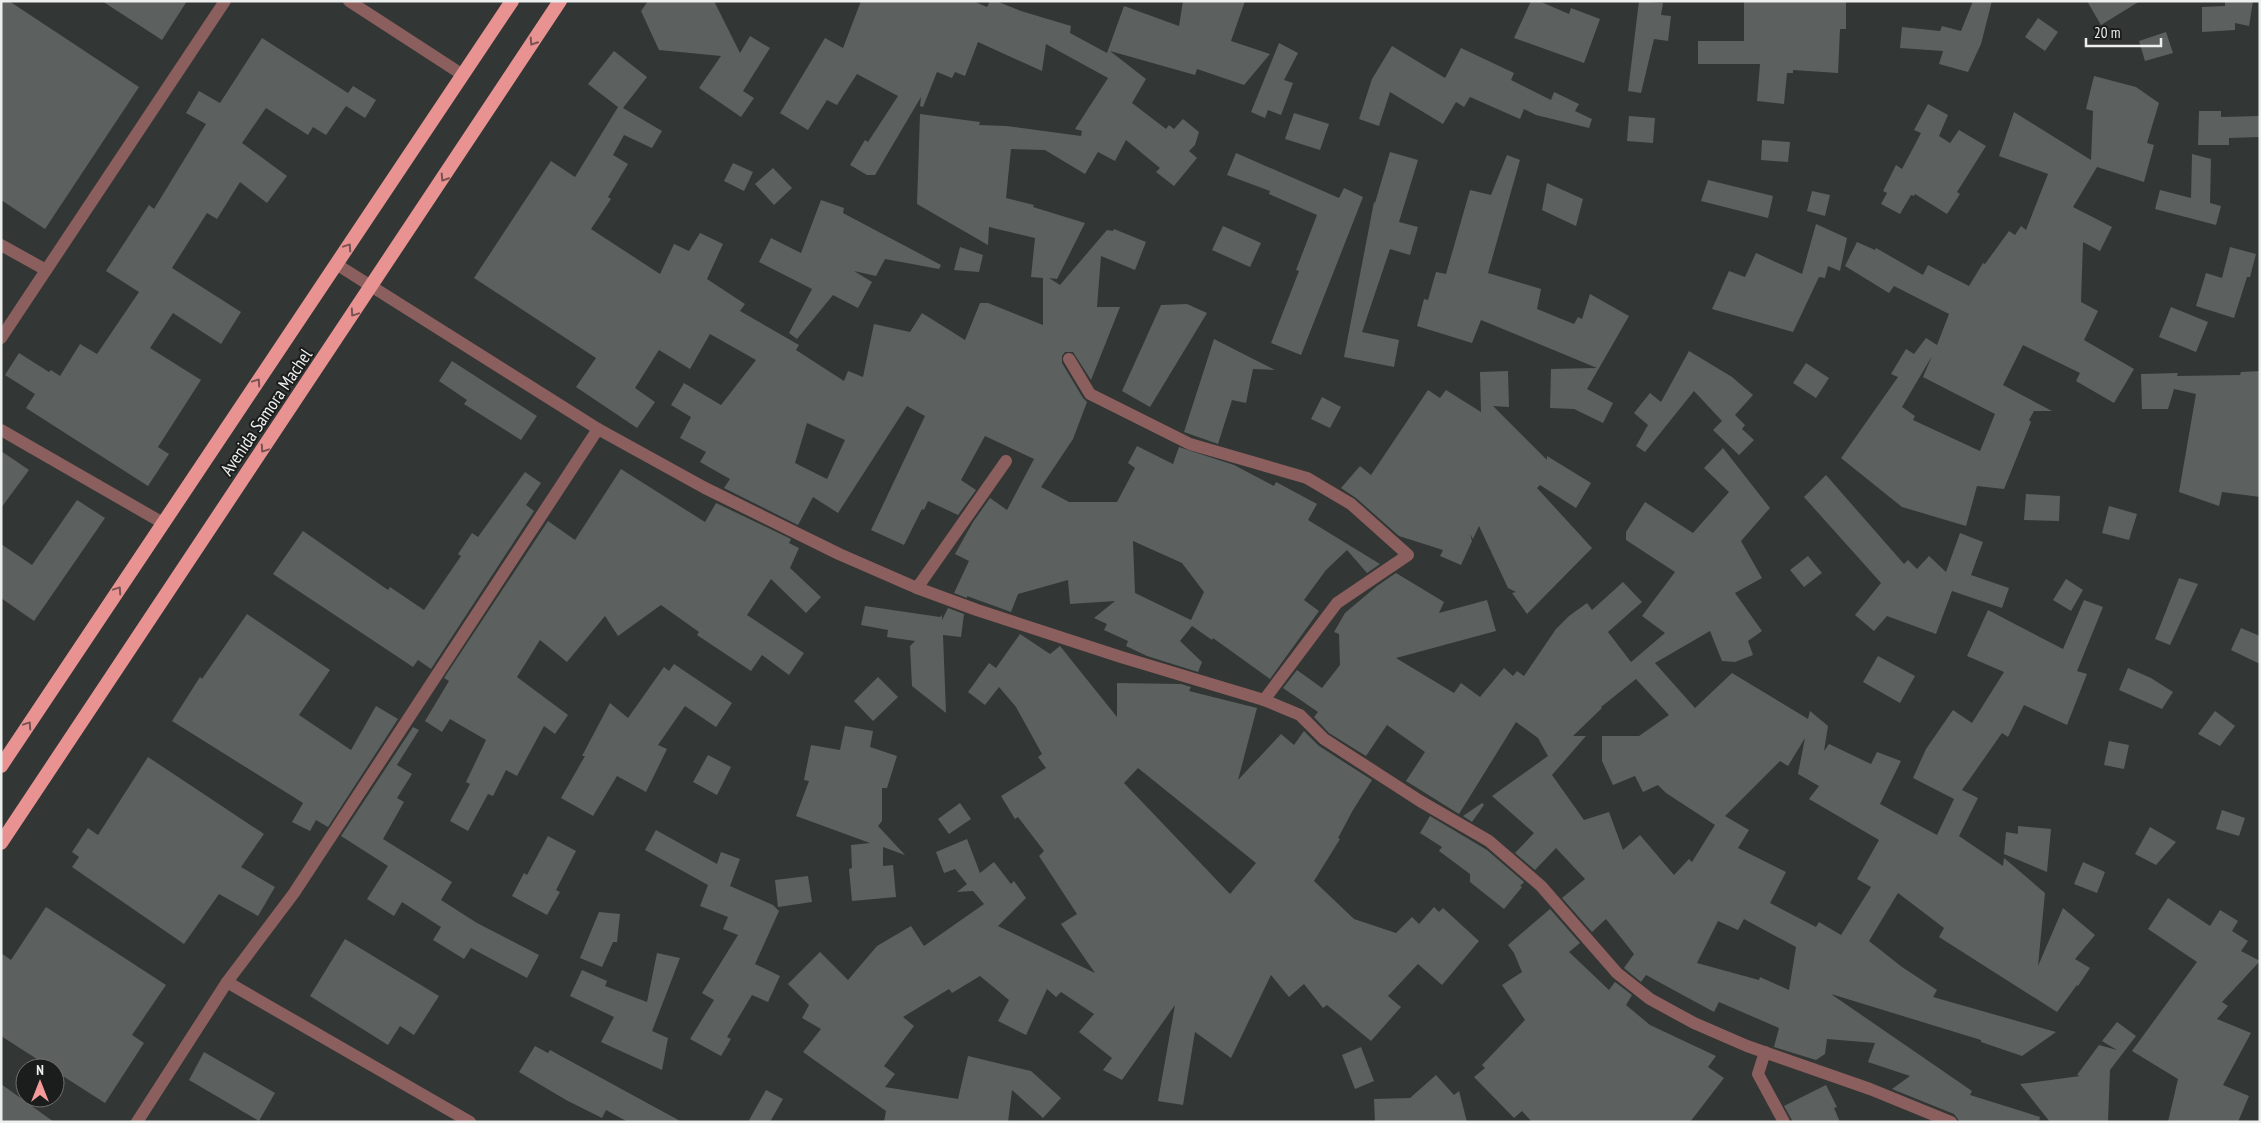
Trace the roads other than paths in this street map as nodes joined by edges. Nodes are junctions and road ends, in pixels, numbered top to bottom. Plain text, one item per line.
1 (225, 1) edge
2 (349, 1) edge
3 (512, 1) edge
4 (560, 1) edge
5 (463, 75) junction
6 (1, 245) edge
7 (336, 264) junction
8 (46, 270) junction
9 (372, 288) junction
10 (1, 338) edge
11 (1069, 359) dead end
12 (598, 429) junction
13 (1, 430) edge
14 (1006, 461) dead end
15 (163, 522) junction
16 (917, 588) junction
17 (1264, 700) junction
18 (1, 766) edge
19 (1, 843) edge
20 (227, 982) junction
21 (1765, 1052) junction
22 (137, 1122) edge
23 (470, 1122) edge
24 (1784, 1122) edge
25 (1951, 1122) edge

1 - 8 street
2 - 5 street
3 - 5 highway, Avenida Samora Machel
4 -> 9 highway, Avenida Samora Machel
7 -> 5 highway, Avenida Samora Machel
6 - 8 street
7 - 9 street
15 -> 7 highway, Avenida Samora Machel
8 - 10 street
9 - 12 street
9 -> 19 highway, Avenida Samora Machel
11 - 17 street
12 - 16 street
12 - 20 street
13 - 15 street
14 - 16 street
18 -> 15 highway, Avenida Samora Machel
16 - 17 street
17 - 21 street
20 - 22 street
20 - 23 street
21 - 24 street
21 - 25 street

